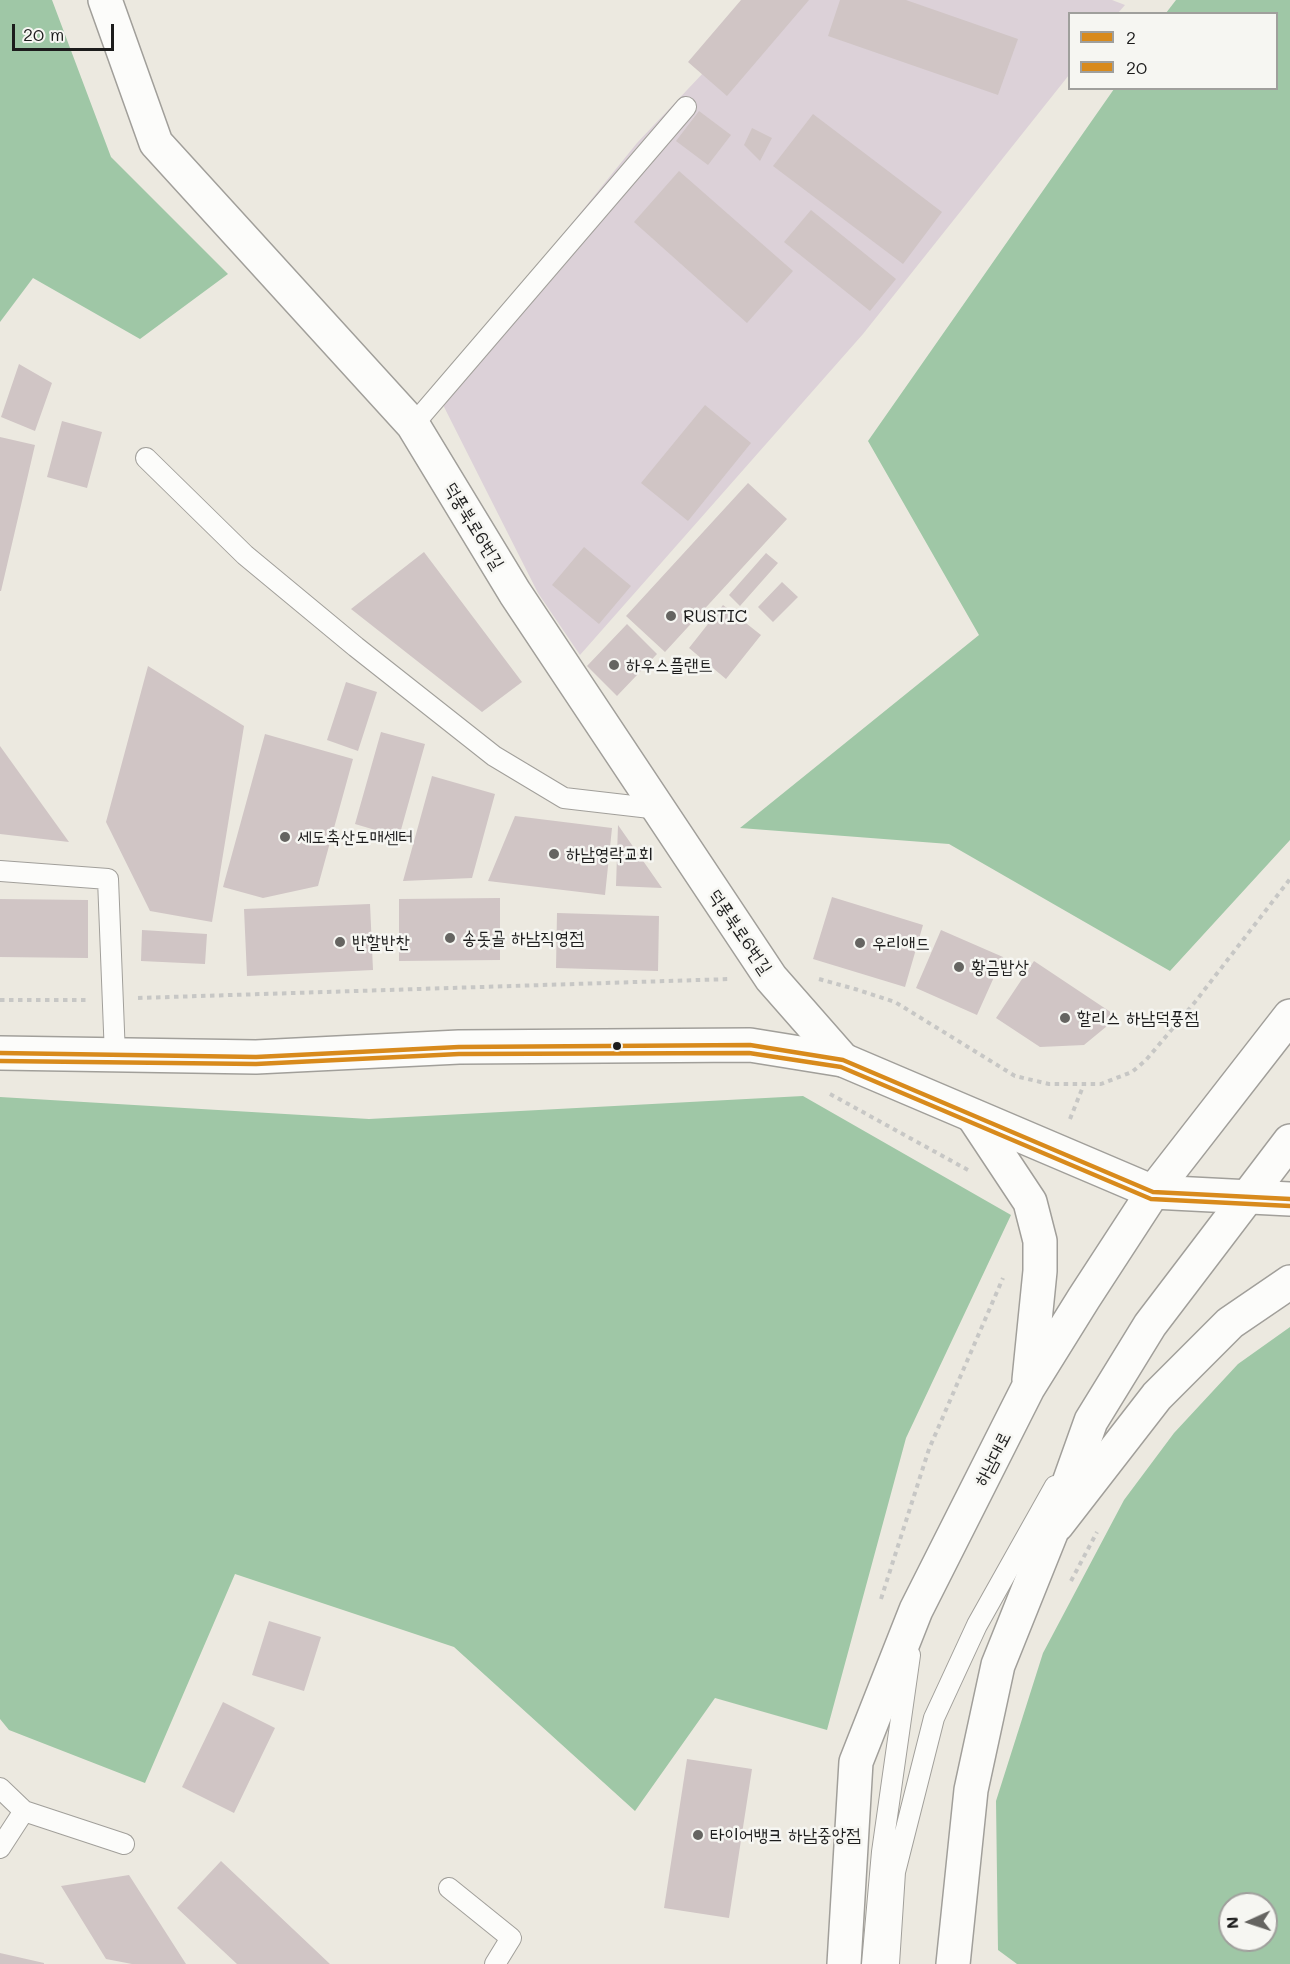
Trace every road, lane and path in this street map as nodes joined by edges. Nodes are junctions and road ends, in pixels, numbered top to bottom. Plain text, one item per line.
1 (105, 0) edge
2 (686, 107) dead end
3 (413, 425) junction
4 (146, 459) dead end
5 (659, 809) junction
6 (0, 870) edge
7 (1290, 879) edge
8 (524, 986) dead end
9 (113, 999) junction
10 (0, 1000) edge
11 (1290, 1016) edge
12 (0, 1053) edge
13 (115, 1056) junction
14 (843, 1060) junction
15 (1084, 1084) dead end
16 (821, 1089) dead end
17 (973, 1116) junction
18 (1290, 1141) edge
19 (972, 1173) dead end
20 (1153, 1192) junction
21 (1245, 1197) junction
22 (1290, 1199) edge
23 (1290, 1282) edge
24 (1028, 1388) junction
25 (1091, 1421) junction
26 (1099, 1528) dead end
27 (1051, 1533) junction
28 (1067, 1589) dead end
29 (916, 1610) junction
30 (0, 1788) edge
31 (24, 1811) junction
32 (124, 1844) dead end
33 (0, 1848) edge
34 (449, 1888) dead end
35 (495, 1964) edge
36 (844, 1964) edge
37 (872, 1964) edge
38 (889, 1964) edge
39 (953, 1964) edge

1 - 3 street, 덕풍북로6번길
2 - 3 lane
3 - 5 street, 덕풍북로6번길
4 - 5 lane
5 - 14 street, 덕풍북로6번길
6 - 9 lane
7 - 15 path
8 - 9 path
9 - 10 path
9 - 13 lane
11 - 20 street, 하남대로
12 - 13 street
13 - 14 street
14 - 17 street
16 - 19 path
17 - 20 street
17 - 24 street
18 - 21 street
20 - 21 street
20 - 24 street, 하남대로
21 - 22 street
21 - 25 street
23 - 27 street
24 - 29 street, 하남대로
25 - 27 street
25 - 38 lane
26 - 28 path
27 - 39 street
29 - 36 street, 하남대로
29 - 37 lane
30 - 31 lane
31 - 32 lane
31 - 33 lane
34 - 35 lane

